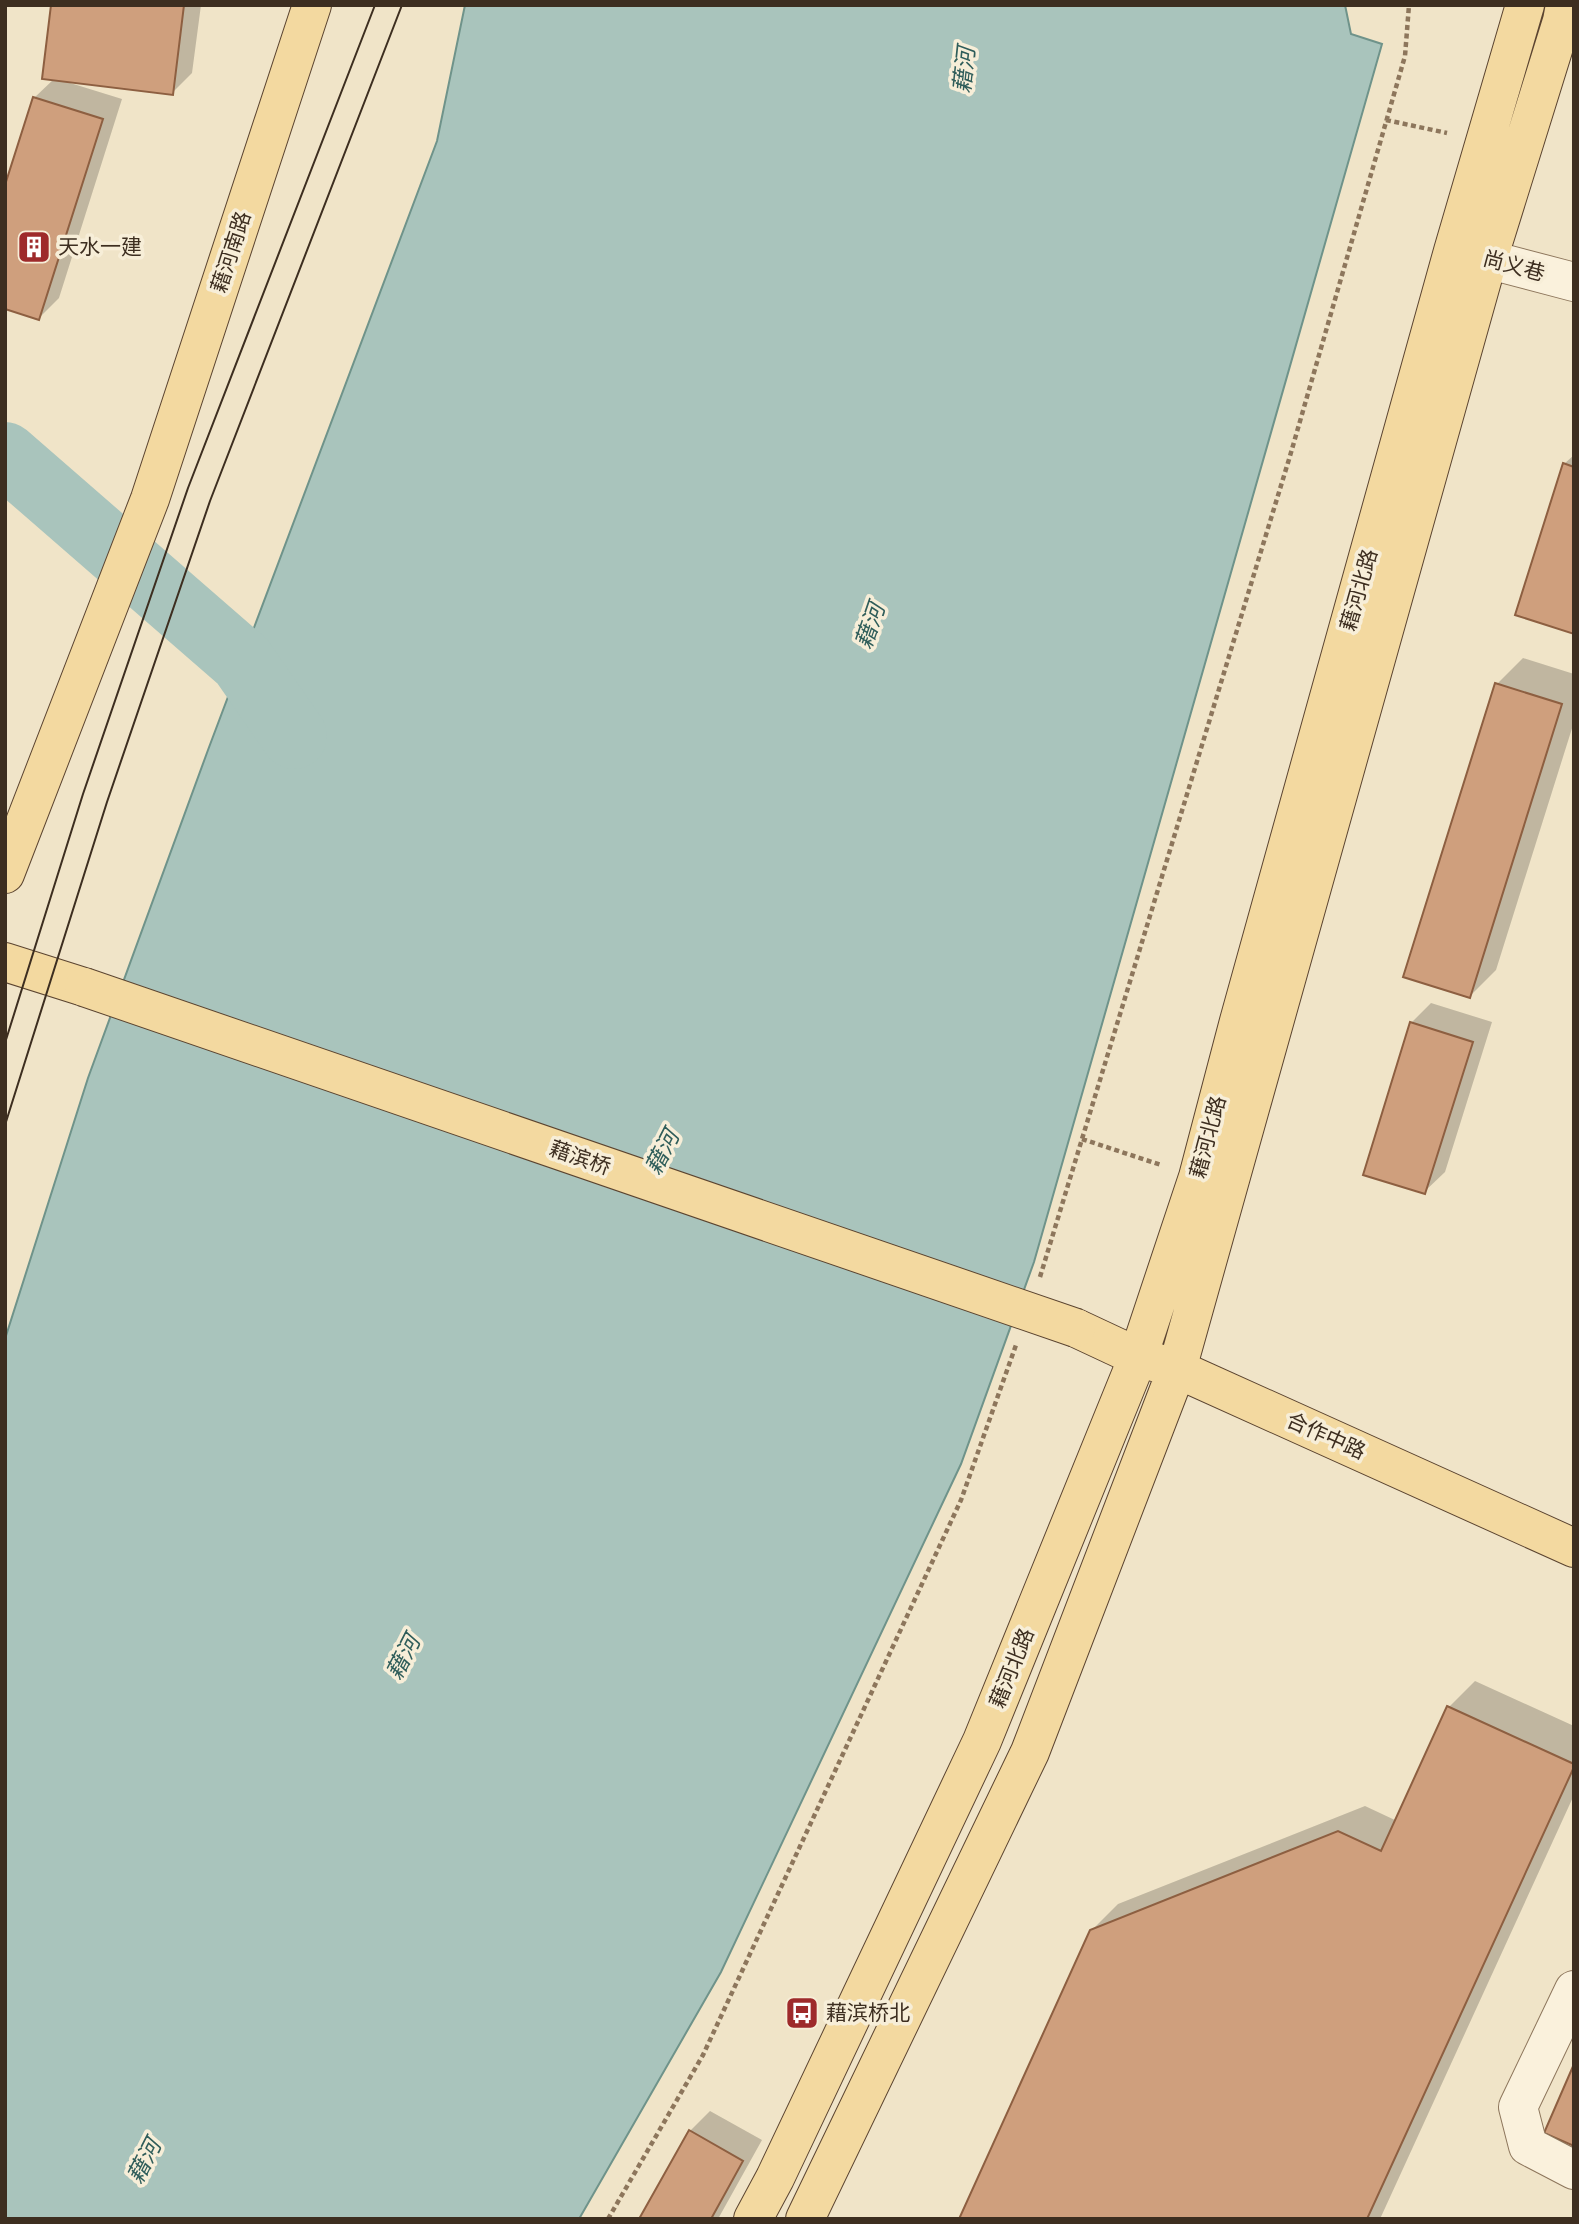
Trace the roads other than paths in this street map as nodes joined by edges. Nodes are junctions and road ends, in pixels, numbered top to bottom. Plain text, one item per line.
1 (312, 5) edge
2 (1525, 5) edge
3 (1565, 5) edge
4 (1471, 255) junction
5 (1574, 282) edge
6 (5, 874) edge
7 (5, 962) edge
8 (1076, 1328) joint
9 (1138, 1357) junction
10 (1177, 1369) junction
11 (1574, 1548) edge
12 (1574, 1990) edge
13 (1574, 2170) edge
14 (753, 2219) edge
15 (805, 2219) edge

1 - 6 main road, 藉河南路
2 - 4 main road, 藉河北路
3 - 4 main road, 藉河北路
4 - 5 street, 尚义巷
4 - 9 main road, 藉河北路
4 - 10 main road, 藉河北路
7 - 8 main road, 藉滨桥, bridge
8 - 9 main road, 合作中路
9 - 10 main road, 合作中路
9 - 14 main road, 藉河北路
10 - 11 main road, 合作中路
10 - 15 main road, 藉河北路
12 - 13 street

